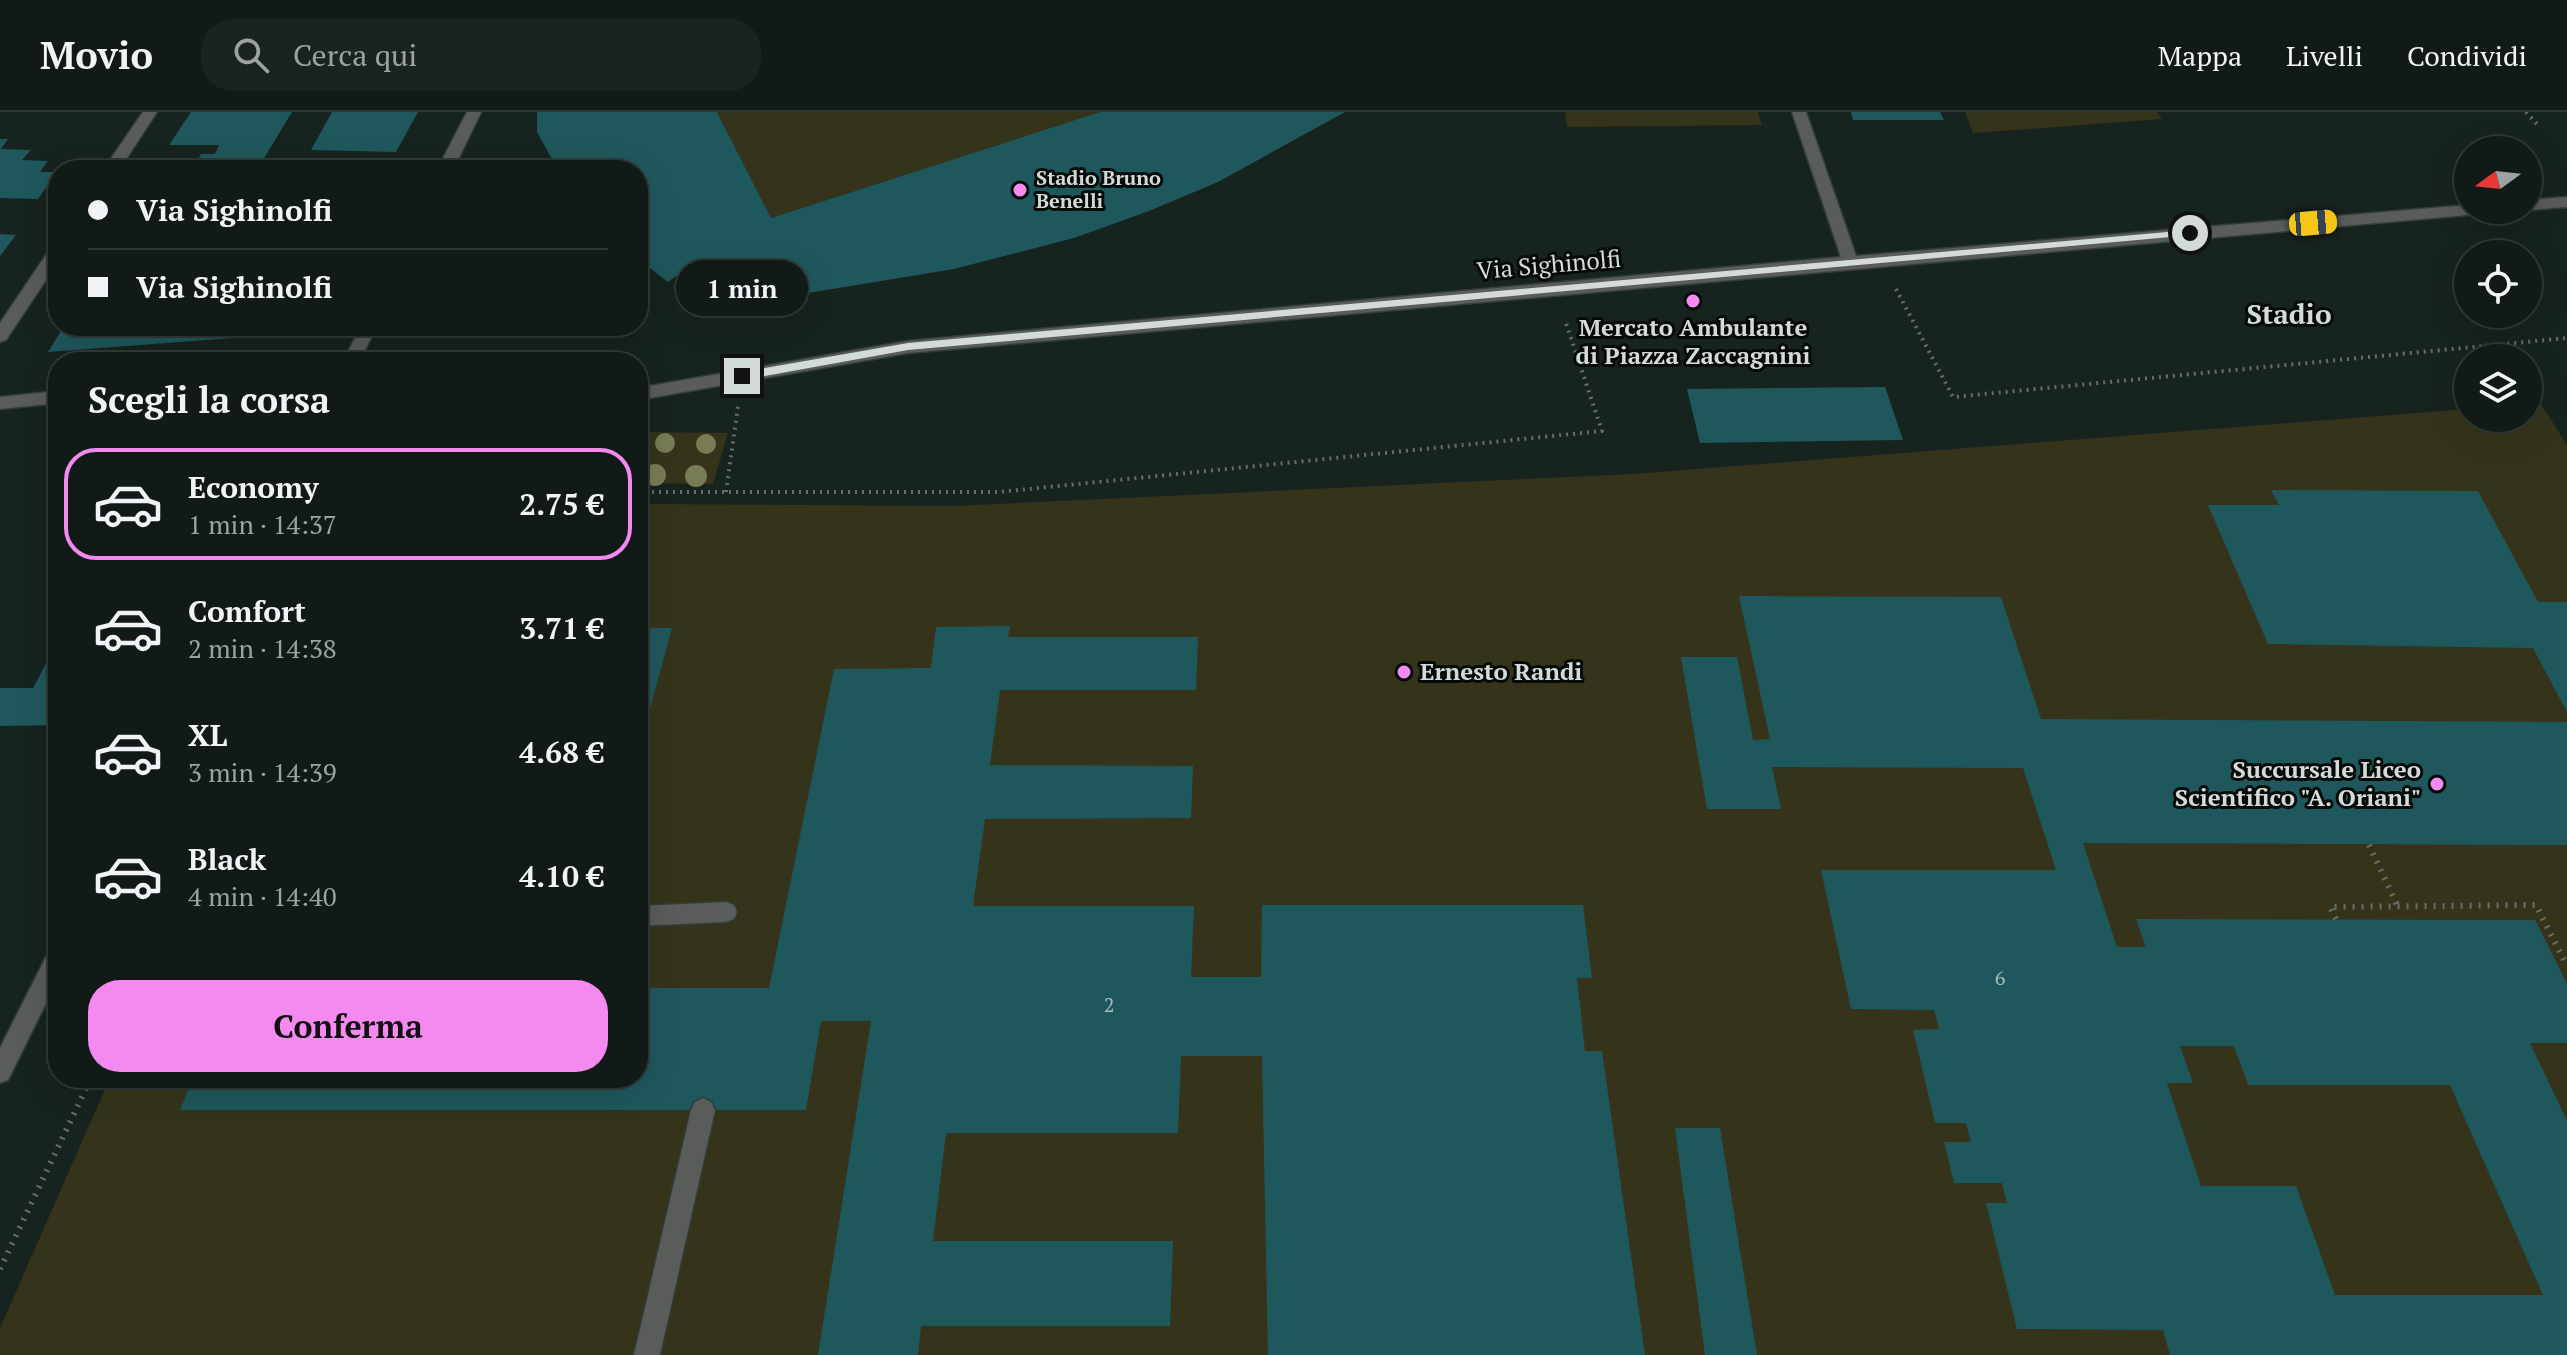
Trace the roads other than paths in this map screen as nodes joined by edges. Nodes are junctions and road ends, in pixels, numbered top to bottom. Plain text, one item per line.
1 (150, 112) edge
2 (474, 112) edge
3 (1799, 112) edge
4 (118, 160) edge
5 (450, 160) edge
6 (2567, 202) edge
7 (2542, 204) edge
8 (2454, 211) edge
9 (1850, 262) junction
10 (48, 265) edge
11 (0, 336) edge
12 (648, 392) edge
13 (48, 398) edge
14 (0, 403) edge
15 (726, 912) dead end
16 (648, 916) edge
17 (48, 976) edge
18 (0, 1072) edge
19 (703, 1110) dead end
20 (647, 1355) edge

1 - 4 street
2 - 5 street
3 - 9 street
6 - 7 street
8 - 9 street, Via Sighinolfi
9 - 12 street, Via Sighinolfi
10 - 11 street
13 - 14 street
15 - 16 street
17 - 18 street
19 - 20 street

